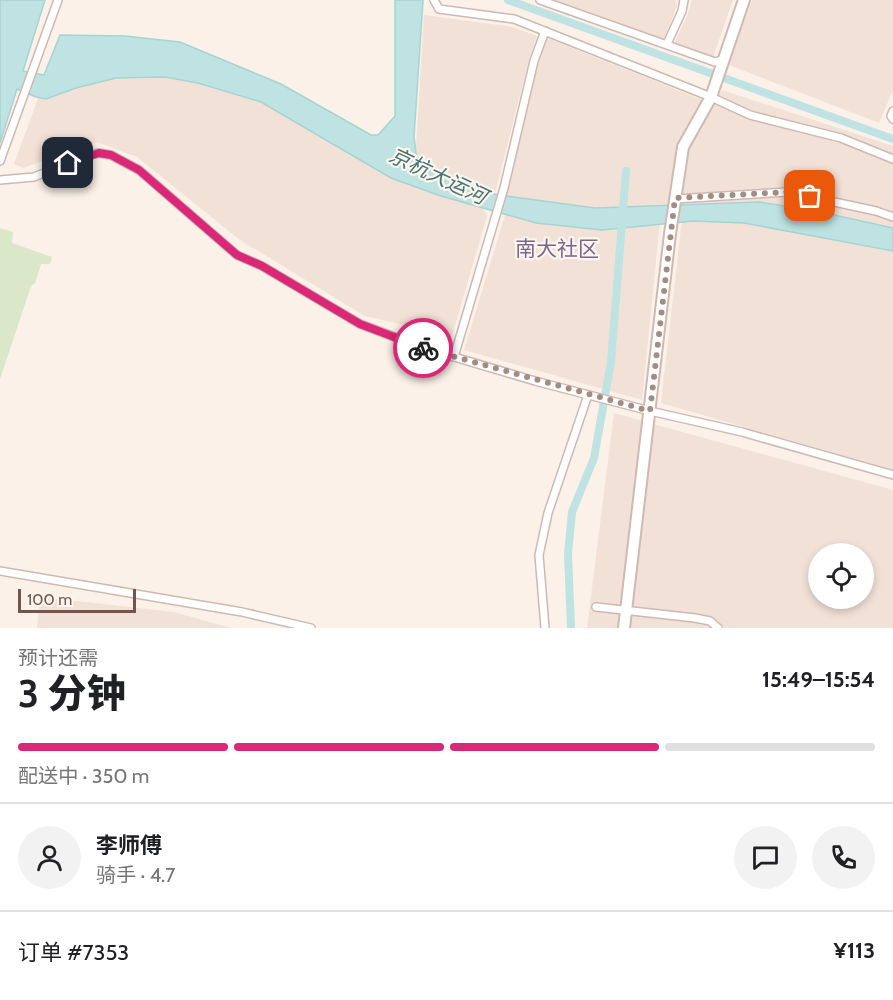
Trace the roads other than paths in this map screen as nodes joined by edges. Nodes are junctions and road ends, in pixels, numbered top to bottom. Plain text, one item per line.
1 (58, 0) edge
2 (434, 0) edge
3 (540, 0) edge
4 (684, 0) edge
5 (744, 0) edge
6 (545, 31) junction
7 (668, 44) junction
8 (722, 62) junction
9 (712, 94) junction
10 (893, 111) edge
11 (893, 119) edge
12 (893, 159) edge
13 (0, 161) edge
14 (0, 180) edge
15 (675, 198) junction
16 (893, 217) edge
17 (454, 357) junction
18 (589, 395) junction
19 (650, 411) junction
20 (893, 476) edge
21 (0, 571) edge
22 (596, 607) dead end
23 (627, 610) junction
24 (311, 628) edge
25 (544, 628) edge
26 (624, 628) edge
27 (718, 628) edge

1 - 13 street
2 - 6 street
3 - 7 street
4 - 7 street
5 - 8 street
6 - 9 street
6 - 17 street
7 - 8 street
8 - 9 street
9 - 12 street
9 - 15 street
10 - 11 street
14 - 17 street
15 - 16 street
15 - 19 street
17 - 18 street
18 - 19 street
18 - 25 street
19 - 20 street
19 - 23 street
21 - 24 street
22 - 23 street
23 - 26 street
23 - 27 street

